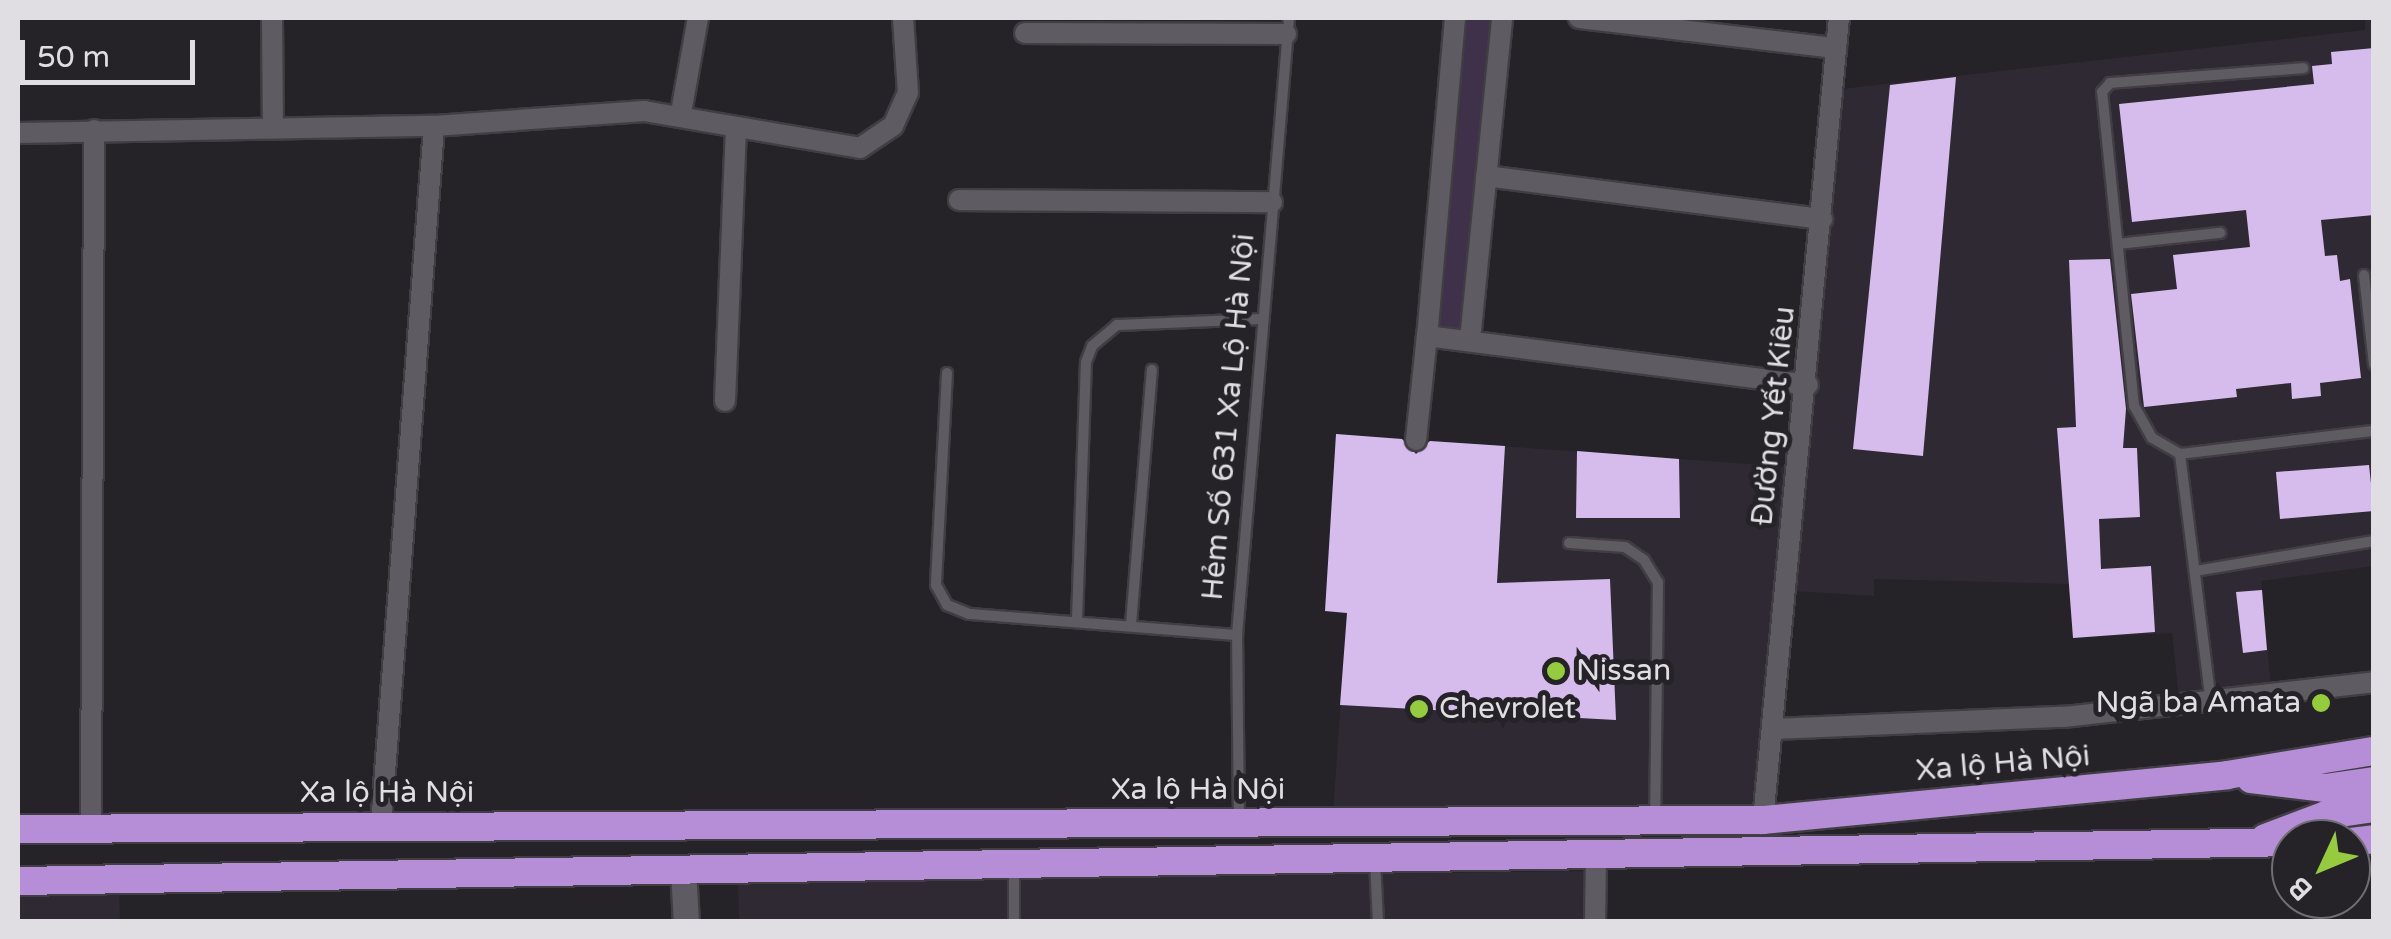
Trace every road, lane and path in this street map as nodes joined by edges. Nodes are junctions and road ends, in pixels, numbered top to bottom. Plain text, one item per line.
1 (272, 18) edge
2 (698, 18) edge
3 (903, 18) edge
4 (1455, 18) edge
5 (1502, 18) edge
6 (1579, 18) edge
7 (1839, 18) edge
8 (1288, 26) edge
9 (1025, 33) dead end
10 (1836, 48) junction
11 (2302, 68) dead end
12 (682, 114) junction
13 (434, 126) junction
14 (273, 127) junction
15 (94, 130) junction
16 (736, 130) junction
17 (18, 133) edge
18 (1486, 176) junction
19 (959, 200) dead end
20 (1272, 202) junction
21 (1822, 219) junction
22 (2220, 234) dead end
23 (2118, 244) junction
24 (2364, 275) dead end
25 (1262, 319) junction
26 (1427, 336) junction
27 (1470, 340) junction
28 (2374, 364) edge
29 (1152, 370) dead end
30 (947, 373) dead end
31 (1808, 385) junction
32 (725, 401) dead end
33 (2374, 431) edge
34 (1416, 440) dead end
35 (2180, 454) junction
36 (2374, 540) edge
37 (1569, 543) dead end
38 (2195, 570) junction
39 (1077, 619) junction
40 (1131, 624) junction
41 (1237, 635) junction
42 (2374, 682) edge
43 (2211, 704) junction
44 (1772, 730) junction
45 (2374, 751) edge
46 (2227, 775) junction
47 (2374, 781) edge
48 (2326, 802) junction
49 (2374, 808) edge
50 (1656, 820) junction
51 (1763, 820) junction
52 (1239, 822) junction
53 (381, 825) junction
54 (18, 828) edge
55 (91, 828) junction
56 (2257, 841) junction
57 (2271, 841) edge
58 (1596, 857) junction
59 (1375, 860) junction
60 (1014, 864) junction
61 (683, 869) junction
62 (18, 880) edge
63 (686, 922) edge
64 (1014, 922) edge
65 (1378, 922) edge
66 (1595, 922) edge

1 - 14 street
2 - 12 street
3 - 16 street
4 - 26 street
5 - 18 street
6 - 10 street
7 - 10 street, Đường Yết Kiêu
8 - 9 street
8 - 20 lane, Hẻm Số 631 Xa Lộ Hà Nội
10 - 21 street, Đường Yết Kiêu
11 - 23 lane
12 - 13 street
12 - 16 street
13 - 14 street
13 - 53 street
14 - 15 street
15 - 17 street
15 - 55 street
16 - 32 street
18 - 21 street
18 - 27 street
19 - 20 street
20 - 25 lane, Hẻm Số 631 Xa Lộ Hà Nội
21 - 31 street, Đường Yết Kiêu
22 - 23 lane
23 - 35 lane
24 - 28 lane
25 - 39 lane
25 - 41 lane, Hẻm Số 631 Xa Lộ Hà Nội
26 - 27 street
26 - 34 street
27 - 31 street
29 - 40 lane
30 - 39 lane
31 - 44 street, Đường Yết Kiêu
33 - 35 lane
35 - 38 lane
36 - 38 lane
37 - 50 lane
38 - 43 lane
39 - 40 lane
40 - 41 lane
41 - 52 lane, Hẻm Số 631 Xa Lộ Hà Nội
42 - 43 street
43 - 44 street
44 - 51 street, Đường Yết Kiêu
45 - 46 highway, Xa lộ Hà Nội
46 - 48 highway
46 - 51 highway, Xa lộ Hà Nội
47 - 48 highway
48 - 49 highway
48 - 56 highway
50 - 51 highway, Xa lộ Hà Nội
50 - 52 highway, Xa lộ Hà Nội
52 - 53 highway, Xa lộ Hà Nội
53 - 55 highway, Xa lộ Hà Nội
54 - 55 highway, Xa lộ Hà Nội
56 - 57 highway
56 - 58 highway
58 - 59 highway
58 - 66 street
59 - 60 highway
59 - 65 lane
60 - 61 highway
60 - 64 lane
61 - 62 highway
61 - 63 street

